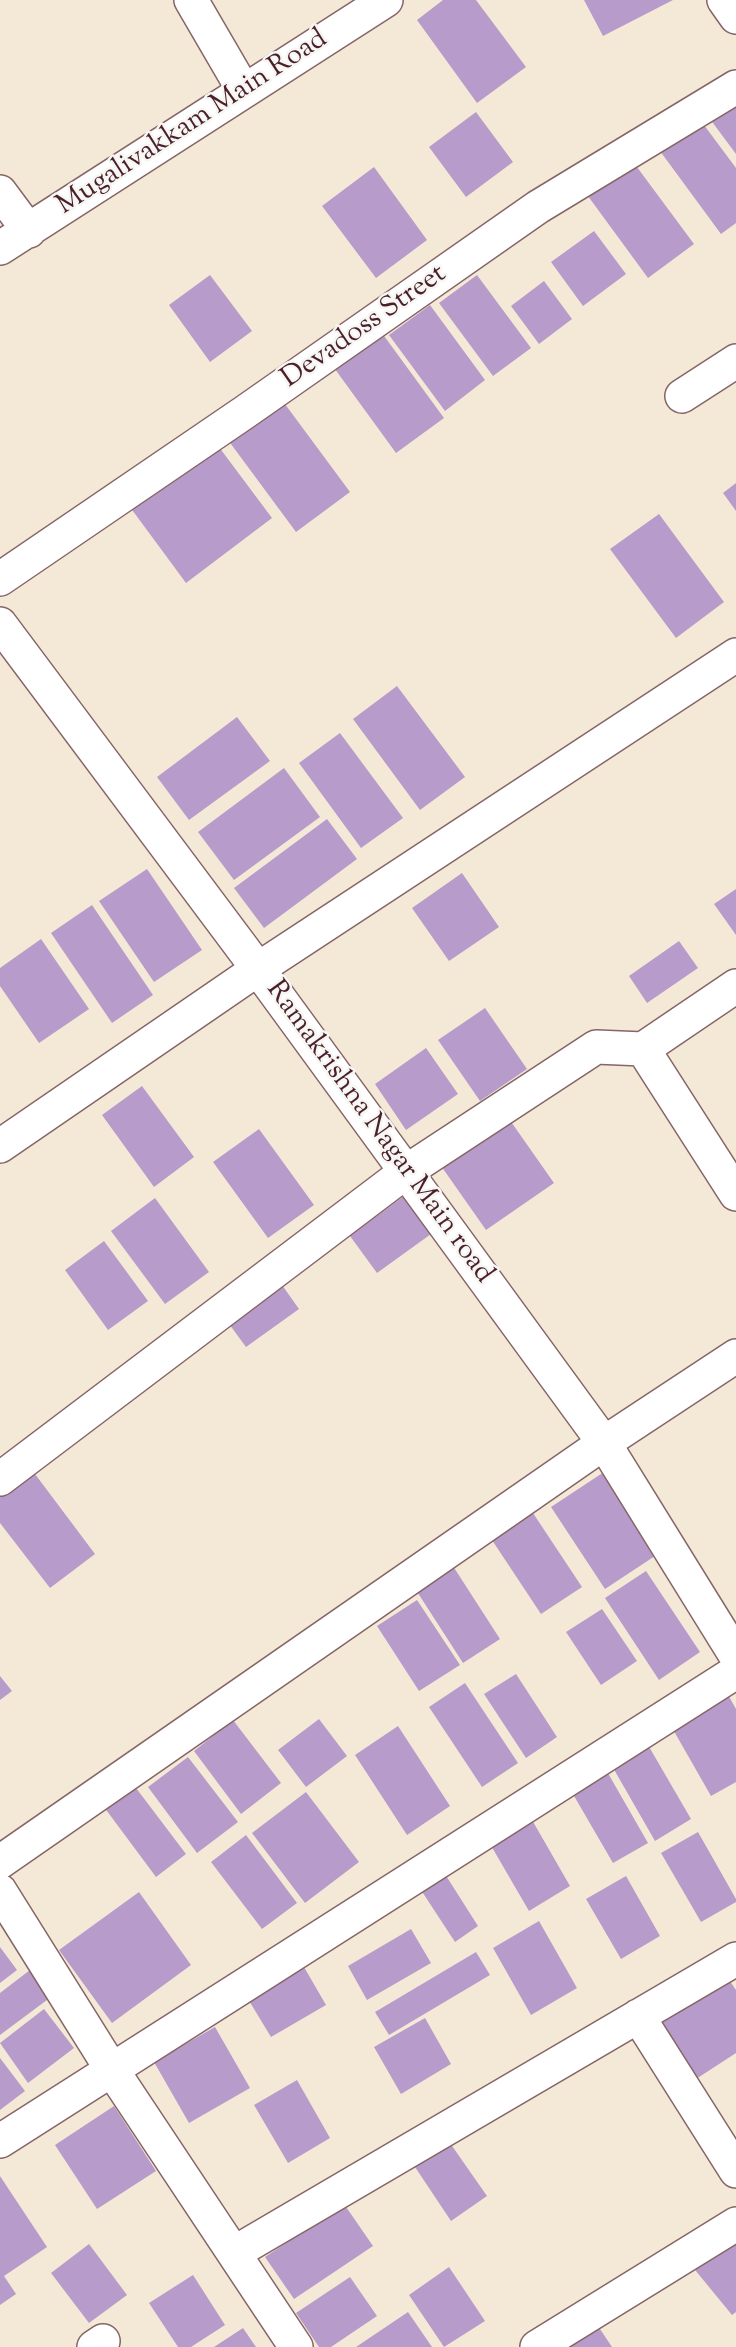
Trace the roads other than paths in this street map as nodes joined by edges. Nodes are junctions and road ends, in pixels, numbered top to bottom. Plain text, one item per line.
1 (191, 0) edge
2 (386, 0) edge
3 (724, 0) edge
4 (736, 17) edge
5 (736, 87) edge
6 (244, 91) junction
7 (0, 192) edge
8 (29, 230) junction
9 (0, 248) edge
10 (736, 361) edge
11 (682, 396) dead end
12 (0, 579) edge
13 (0, 624) edge
14 (736, 655) edge
15 (258, 969) junction
16 (736, 986) edge
17 (643, 1049) junction
18 (0, 1146) edge
19 (407, 1171) junction
20 (736, 1194) edge
21 (736, 1356) edge
22 (604, 1443) junction
23 (0, 1479) edge
24 (736, 1656) edge
25 (736, 1672) edge
26 (0, 1862) edge
27 (0, 1891) edge
28 (736, 1958) edge
29 (638, 2016) junction
30 (112, 2070) junction
31 (0, 2141) edge
32 (736, 2171) edge
33 (736, 2224) edge
34 (234, 2253) junction
35 (296, 2347) edge
36 (537, 2347) edge

1 - 6 street
2 - 6 street, Mugalivakkam Main Road
3 - 4 street
5 - 12 street, Devadoss Street
6 - 8 street, Mugalivakkam Main Road
7 - 8 street
8 - 9 street, Mugalivakkam Main Road
10 - 11 street
13 - 15 street, Ramakrishna Nagar Main road
14 - 15 street
15 - 18 street
15 - 19 street, Ramakrishna Nagar Main road
16 - 17 street
17 - 19 street
17 - 20 street
19 - 22 street, Ramakrishna Nagar Main road
19 - 23 street
21 - 22 street
22 - 24 street, Ramakrishna Nagar Main road
22 - 26 street
25 - 30 street
27 - 30 street
28 - 29 street
29 - 32 street
29 - 34 street
30 - 31 street
30 - 34 street
33 - 36 street
34 - 35 street

